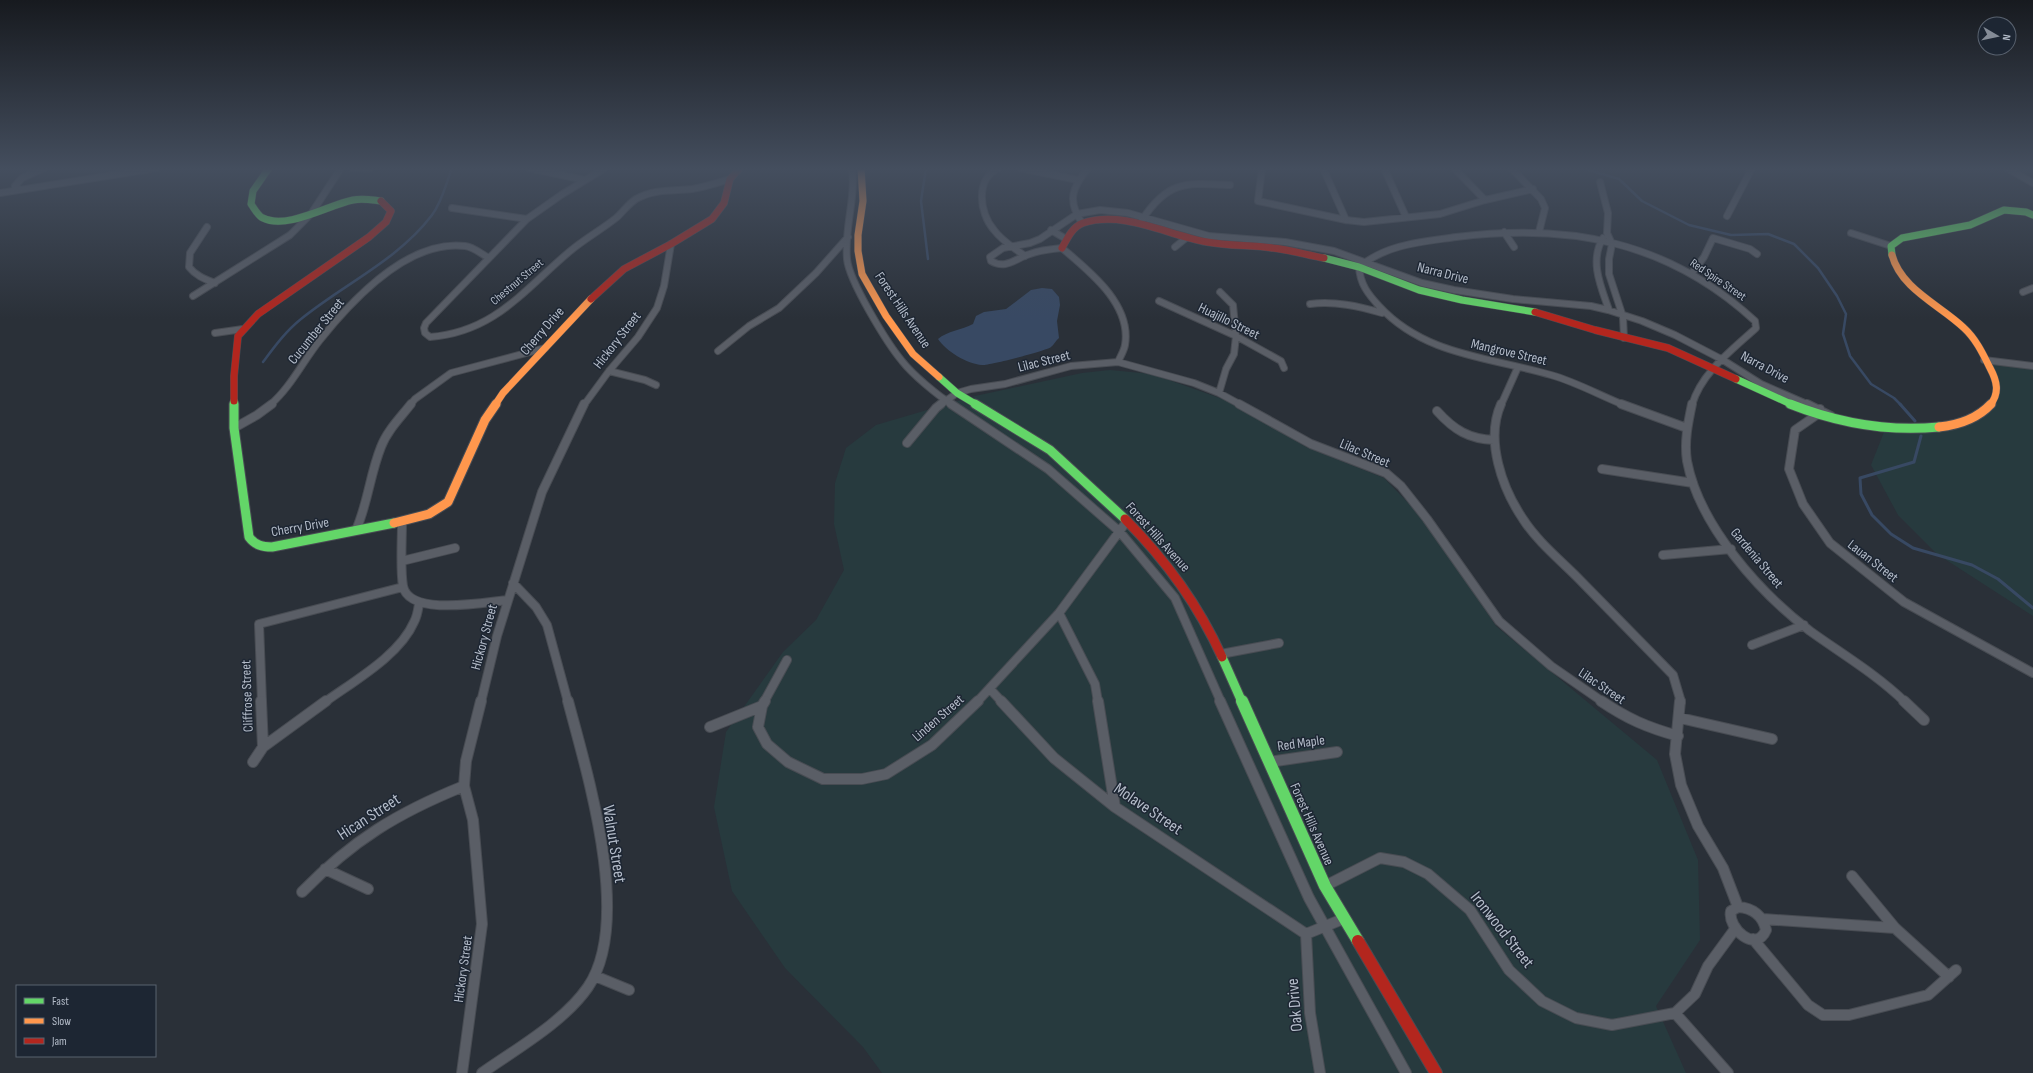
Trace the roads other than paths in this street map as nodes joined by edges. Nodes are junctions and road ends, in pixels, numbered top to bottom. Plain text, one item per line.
1 (267, 218) edge
2 (294, 218) edge
3 (308, 218) edge
4 (388, 218) edge
5 (521, 218) edge
6 (615, 218) edge
7 (712, 218) edge
8 (849, 218) edge
9 (860, 218) edge
10 (988, 218) edge
11 (1070, 218) edge
12 (1079, 218) edge
13 (1138, 218) edge
14 (1337, 218) edge
15 (1397, 218) edge
16 (1543, 218) edge
17 (1608, 218) edge
18 (1984, 218) edge
19 (527, 219) joint
20 (1142, 219) junction
21 (1346, 220) joint
22 (1082, 223) junction
23 (207, 227) dead end
24 (1051, 230) junction
25 (1504, 232) junction
26 (1540, 232) junction
27 (1607, 234) junction
28 (1851, 234) dead end
29 (858, 235) junction
30 (846, 237) junction
31 (1066, 238) junction
32 (1186, 238) junction
33 (1038, 240) junction
34 (1601, 241) junction
35 (671, 244) junction
36 (1612, 244) junction
37 (1011, 246) junction
38 (1891, 246) junction
39 (1175, 247) dead end
40 (1514, 247) dead end
41 (1062, 248) junction
42 (1049, 249) junction
43 (1757, 254) dead end
44 (1025, 256) junction
45 (489, 258) junction
46 (1362, 264) junction
47 (1692, 273) junction
48 (215, 283) junction
49 (2033, 288) edge
50 (1220, 292) dead end
51 (2023, 292) dead end
52 (193, 296) dead end
53 (1159, 301) dead end
54 (1310, 304) dead end
55 (1609, 310) junction
56 (1382, 313) junction
57 (1623, 314) junction
58 (243, 329) junction
59 (215, 333) dead end
60 (1236, 336) junction
61 (1624, 338) junction
62 (545, 348) junction
63 (718, 351) dead end
64 (1722, 359) junction
65 (1984, 360) junction
66 (1118, 362) junction
67 (2033, 366) edge
68 (1518, 367) junction
69 (1284, 368) dead end
70 (1714, 369) junction
71 (609, 371) junction
72 (656, 385) dead end
73 (957, 393) junction
74 (1219, 393) junction
75 (945, 400) junction
76 (1437, 411) dead end
77 (1819, 412) junction
78 (1684, 427) junction
79 (234, 428) junction
80 (1494, 440) junction
81 (907, 443) dead end
82 (1602, 469) dead end
83 (1693, 483) junction
84 (1127, 521) junction
85 (402, 522) junction
86 (356, 530) junction
87 (1120, 532) junction
88 (455, 548) dead end
89 (1731, 549) junction
90 (1663, 555) dead end
91 (402, 561) junction
92 (512, 583) junction
93 (403, 587) junction
94 (508, 600) junction
95 (419, 604) junction
96 (1059, 613) junction
97 (1804, 625) junction
98 (1279, 643) dead end
99 (1752, 645) dead end
100 (1221, 654) junction
101 (787, 660) dead end
102 (2033, 673) edge
103 (990, 689) junction
104 (762, 706) junction
105 (1680, 718) junction
106 (1924, 720) dead end
107 (710, 727) dead end
108 (1678, 736) junction
109 (1772, 739) dead end
110 (263, 747) junction
111 (1337, 752) dead end
112 (253, 762) dead end
113 (1269, 762) junction
114 (464, 786) junction
115 (1115, 807) junction
116 (325, 868) junction
117 (1852, 876) dead end
118 (1325, 886) junction
119 (368, 889) dead end
120 (302, 892) dead end
121 (1738, 907) junction
122 (1343, 919) junction
123 (1762, 919) junction
124 (1326, 926) junction
125 (1895, 928) junction
126 (1735, 929) junction
127 (1306, 934) junction
128 (1753, 939) junction
129 (595, 976) junction
130 (629, 990) dead end
131 (1675, 1014) junction
132 (462, 1073) edge
133 (482, 1073) edge
134 (1320, 1073) edge
135 (1406, 1073) edge
136 (1436, 1073) edge
137 (1728, 1073) edge

1 - 2 street, Cherry Drive
3 - 48 street
4 - 58 street, Cherry Drive
5 - 19 street
6 - 45 street, Chestnut Street
7 - 35 street, Cherry Drive
8 - 30 street, Forest Hills Avenue
9 - 29 street, Forest Hills Avenue
10 - 37 street
11 - 24 street, Narra Drive
12 - 22 street
13 - 20 street, Narra Drive
14 - 21 street
15 - 21 street
16 - 26 street
17 - 27 street
18 - 38 street
19 - 45 street, Chestnut Street
20 - 22 street, Narra Drive
20 - 32 street, Narra Drive
20 - 46 street, Narra Drive
22 - 31 street
23 - 48 street
24 - 31 street
24 - 33 street, Narra Drive
25 - 26 street, Red Spire Street
25 - 40 street
25 - 46 street, Red Spire Street
26 - 34 street, Red Spire Street
27 - 34 street
27 - 36 street
28 - 38 street
29 - 30 street
29 - 73 street, Forest Hills Avenue
30 - 63 street
30 - 75 street, Forest Hills Avenue
31 - 41 street
32 - 39 street
32 - 46 street, Narra Drive
33 - 37 street
33 - 42 street
34 - 36 street, Red Spire Street
34 - 55 street
35 - 62 street, Cherry Drive
35 - 71 street, Hickory Street
36 - 47 street, Red Spire Street
36 - 57 street
37 - 44 street
37 - 44 street
38 - 65 street, Narra Drive
41 - 42 street
41 - 66 street
42 - 44 street
43 - 47 street
45 - 79 street, Cucumber Street
46 - 55 street, Narra Drive
46 - 56 street, Mangrove Street
46 - 61 street, Narra Drive
47 - 64 street, Red Spire Street
48 - 52 street
49 - 51 street
50 - 60 street
53 - 60 street, Huajillo Street
54 - 56 street
55 - 57 street, Narra Drive
56 - 68 street, Mangrove Street
57 - 61 street
57 - 64 street, Narra Drive
58 - 59 street
58 - 79 street, Cherry Drive
60 - 69 street, Huajillo Street
60 - 74 street
61 - 70 street, Narra Drive
62 - 85 street, Cherry Drive
62 - 86 street
64 - 70 street, Gardenia Street
64 - 77 street, Narra Drive
65 - 67 street
65 - 77 street, Narra Drive
66 - 73 street, Lilac Street
66 - 74 street, Lilac Street
68 - 78 street, Mangrove Street
68 - 80 street
70 - 77 street, Narra Drive
70 - 78 street, Gardenia Street
71 - 72 street
71 - 92 street, Hickory Street
73 - 75 street, Lilac Street
73 - 84 street, Forest Hills Avenue
74 - 108 street, Lilac Street
75 - 81 street, Lilac Street
75 - 87 street, Forest Hills Avenue
76 - 80 street
77 - 102 street, Lauan Street
78 - 83 street, Gardenia Street
79 - 86 street, Cherry Drive
80 - 105 street
82 - 83 street
83 - 89 street, Gardenia Street
84 - 87 street, Linden Street
84 - 100 street, Forest Hills Avenue
85 - 86 street, Cherry Drive
85 - 91 street
87 - 96 street, Linden Street
87 - 124 street, Forest Hills Avenue
88 - 91 street
89 - 90 street
89 - 97 street, Gardenia Street
91 - 93 street
92 - 94 street, Hickory Street
92 - 129 street, Walnut Street
93 - 95 street
93 - 110 street, Cliffrose Street
94 - 95 street
94 - 114 street, Hickory Street
95 - 110 street, Cliffrose Street
96 - 103 street, Linden Street
96 - 115 street
97 - 99 street
97 - 106 street, Gardenia Street
98 - 100 street
100 - 113 street, Forest Hills Avenue
101 - 104 street, Linden Street
103 - 104 street, Linden Street
103 - 115 street, Molave Street
104 - 107 street
105 - 108 street
105 - 109 street
108 - 121 street
110 - 112 street
111 - 113 street, Red Maple
113 - 118 street, Forest Hills Avenue
114 - 116 street, Hican Street
114 - 132 street, Hickory Street
115 - 127 street, Molave Street
116 - 119 street
116 - 120 street, Hican Street
117 - 125 street
118 - 122 street, Forest Hills Avenue
118 - 131 street, Ironwood Street
121 - 123 street
121 - 126 street
122 - 124 street
122 - 136 street, Forest Hills Avenue
123 - 125 street
123 - 128 street
124 - 127 street
124 - 135 street, Forest Hills Avenue
125 - 128 street
126 - 128 street
126 - 131 street
127 - 134 street, Oak Drive
129 - 130 street
129 - 133 street, Walnut Street
131 - 137 street

